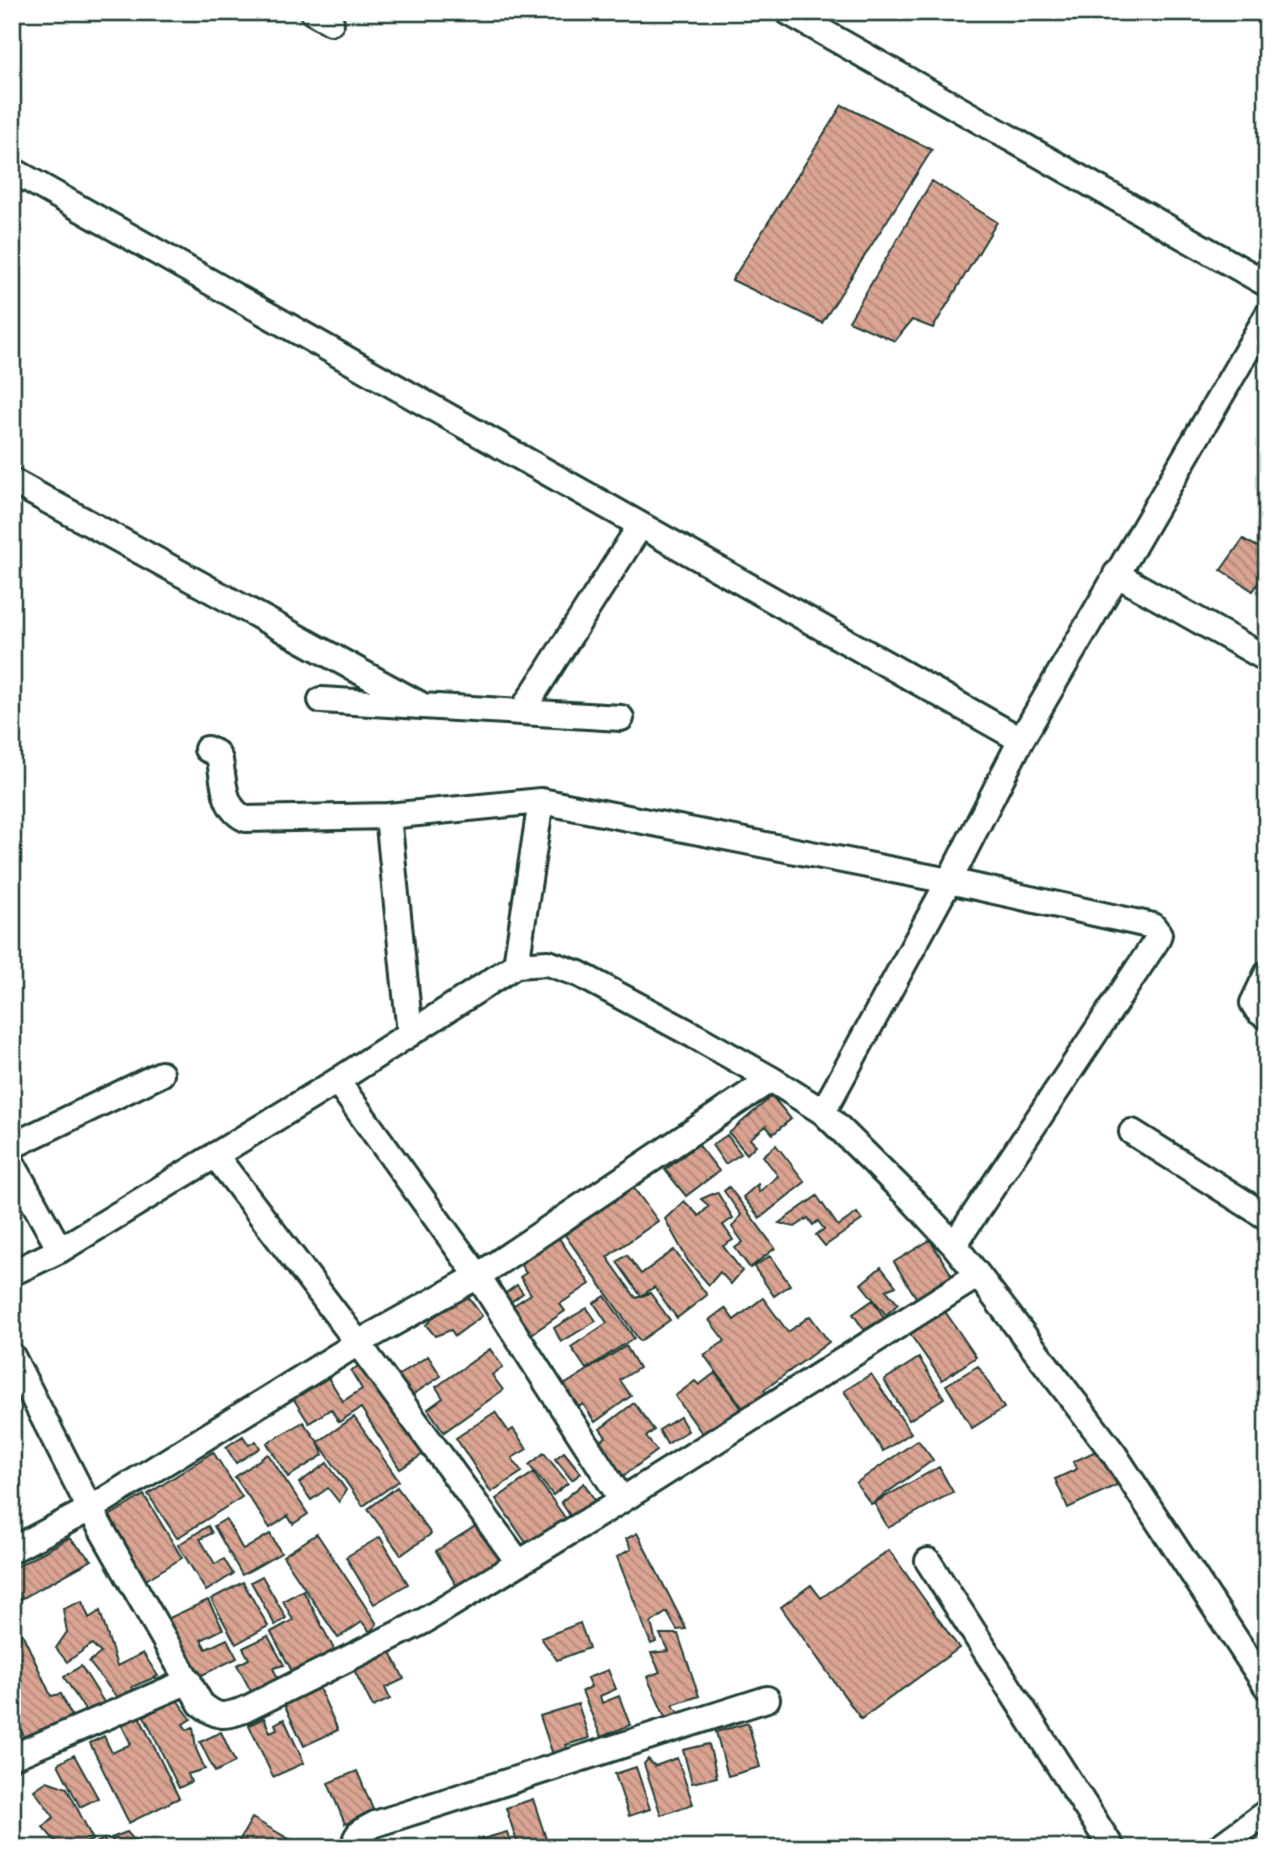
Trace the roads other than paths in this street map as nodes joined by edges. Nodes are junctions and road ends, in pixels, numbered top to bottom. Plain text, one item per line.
1 (788, 12) edge
2 (12, 170) edge
3 (1267, 284) edge
4 (1267, 316) edge
5 (12, 481) edge
6 (640, 526) junction
7 (1116, 573) junction
8 (1267, 659) edge
9 (321, 700) dead end
10 (421, 705) junction
11 (522, 710) junction
12 (621, 718) dead end
13 (1021, 740) junction
14 (207, 749) dead end
15 (541, 801) junction
16 (388, 816) junction
17 (949, 881) junction
18 (516, 965) junction
19 (1267, 974) edge
20 (1267, 1017) edge
21 (410, 1034) junction
22 (161, 1074) dead end
23 (771, 1079) junction
24 (337, 1081) junction
25 (823, 1112) junction
26 (1132, 1132) dead end
27 (12, 1146) edge
28 (215, 1155) junction
29 (12, 1163) edge
30 (1267, 1217) edge
31 (954, 1245) junction
32 (60, 1250) junction
33 (12, 1273) edge
34 (978, 1275) junction
35 (478, 1276) junction
36 (358, 1343) junction
37 (12, 1356) edge
38 (622, 1500) junction
39 (90, 1509) junction
40 (12, 1550) edge
41 (928, 1561) dead end
42 (519, 1563) junction
43 (189, 1681) junction
44 (1267, 1687) edge
45 (767, 1699) dead end
46 (12, 1757) edge
47 (1267, 1812) edge
48 (359, 1848) edge
49 (1112, 1848) edge
50 (1218, 1848) edge

1 - 3 street
2 - 6 street
4 - 7 street
5 - 10 street
6 - 11 street
6 - 13 street
7 - 8 street
7 - 13 street
9 - 10 street
10 - 11 street
11 - 12 street
13 - 17 street
14 - 16 street
15 - 16 street
15 - 17 street
15 - 18 street
16 - 21 street
17 - 25 street
17 - 31 street
18 - 21 street
18 - 23 street
19 - 20 street
21 - 24 street
22 - 27 street
23 - 25 street
23 - 35 street
24 - 28 street
24 - 35 street
25 - 31 street
26 - 30 street
28 - 32 street
28 - 36 street
29 - 32 street
31 - 34 street
32 - 33 street
34 - 38 street
34 - 44 street
35 - 36 street
35 - 38 street
36 - 39 street
36 - 42 street
37 - 39 street
38 - 42 street
39 - 40 street
39 - 43 street
41 - 49 street
42 - 43 street
43 - 46 street
45 - 48 street
47 - 50 street

